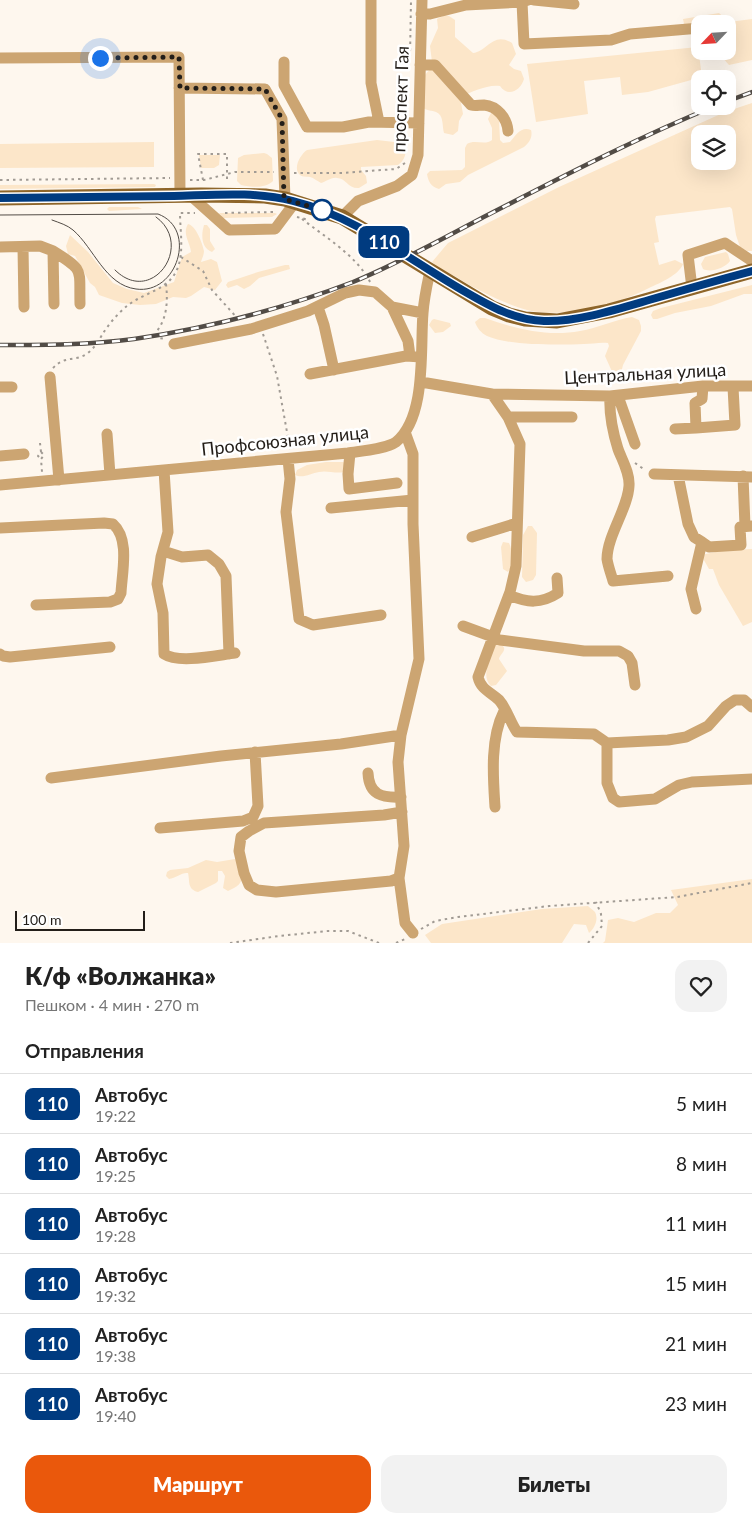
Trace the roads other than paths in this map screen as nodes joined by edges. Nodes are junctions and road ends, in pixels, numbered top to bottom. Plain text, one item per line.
1 (371, 0) edge
2 (422, 0) edge
3 (534, 0) edge
4 (525, 1) edge
5 (494, 2) edge
6 (574, 4) dead end
7 (421, 14) junction
8 (691, 29) edge
9 (0, 58) edge
10 (284, 62) dead end
11 (420, 65) junction
12 (180, 88) junction
13 (379, 122) junction
14 (419, 123) junction
15 (508, 131) dead end
16 (194, 192) junction
17 (0, 198) edge
18 (290, 200) junction
19 (342, 217) junction
20 (23, 246) junction
21 (0, 247) edge
22 (53, 250) junction
23 (752, 261) edge
24 (430, 271) junction
25 (752, 271) edge
26 (692, 288) junction
27 (54, 304) dead end
28 (80, 304) dead end
29 (24, 307) dead end
30 (318, 307) junction
31 (392, 307) junction
32 (423, 313) junction
33 (174, 344) road end
34 (415, 357) junction
35 (334, 370) junction
36 (310, 374) dead end
37 (50, 377) road end
38 (420, 382) junction
39 (12, 386) dead end
40 (703, 386) junction
41 (752, 386) edge
42 (0, 387) edge
43 (733, 387) junction
44 (684, 388) junction
45 (492, 394) junction
46 (614, 396) junction
47 (695, 402) junction
48 (508, 417) junction
49 (572, 417) dead end
50 (696, 428) junction
51 (675, 429) dead end
52 (405, 432) junction
53 (107, 434) dead end
54 (635, 444) dead end
55 (350, 453) junction
56 (24, 454) dead end
57 (0, 456) edge
58 (290, 458) junction
59 (164, 470) junction
60 (654, 474) dead end
61 (110, 475) junction
62 (678, 475) junction
63 (747, 477) edge
64 (58, 480) junction
65 (397, 484) dead end
66 (0, 485) edge
67 (413, 500) junction
68 (331, 508) dead end
69 (517, 523) junction
70 (748, 526) edge
71 (0, 528) edge
72 (472, 537) dead end
73 (702, 542) junction
74 (163, 551) junction
75 (668, 576) dead end
76 (557, 578) dead end
77 (509, 595) junction
78 (36, 605) dead end
79 (696, 609) dead end
80 (381, 615) dead end
81 (463, 626) dead end
82 (493, 637) junction
83 (110, 647) dead end
84 (0, 654) edge
85 (635, 685) dead end
86 (752, 707) edge
87 (504, 711) junction
88 (401, 735) junction
89 (607, 743) junction
90 (255, 752) junction
91 (368, 774) dead end
92 (51, 778) dead end
93 (752, 779) edge
94 (401, 797) junction
95 (494, 807) dead end
96 (402, 812) junction
97 (160, 828) dead end
98 (399, 878) junction
99 (413, 933) road end

1 - 13 street
2 - 7 street, проспект Гая
3 - 6 street
4 - 5 street
4 - 8 street
5 - 7 street
7 - 11 street, проспект Гая
9 - 12 street
10 - 13 street
11 - 14 street, проспект Гая
11 - 15 street
12 - 16 street
12 - 18 street
13 - 14 street
14 - 19 street, проспект Гая
16 - 17 main road
16 - 18 main road
16 - 18 street
18 - 19 main road
19 - 24 main road
20 - 21 street
20 - 22 street
20 - 29 street
22 - 27 street
22 - 28 street
23 - 26 street
24 - 26 main road
24 - 32 street
25 - 26 main road
30 - 31 street
30 - 33 street
30 - 35 street
31 - 32 street
31 - 34 street
32 - 34 street
34 - 35 street
34 - 38 street
35 - 36 street
37 - 64 street
38 - 45 street, Центральная улица
38 - 52 street
39 - 42 street
40 - 43 street, Центральная улица
40 - 44 street, Центральная улица
40 - 47 street
41 - 43 street, Центральная улица
43 - 50 street
44 - 46 street, Центральная улица
44 - 47 street
45 - 46 street, Центральная улица
45 - 48 street
46 - 54 street
46 - 75 street
47 - 50 street
48 - 49 street
48 - 69 street
50 - 51 street
52 - 55 street, Профсоюзная улица
52 - 67 street
53 - 61 street
55 - 58 street, Профсоюзная улица
55 - 65 street
56 - 57 street
58 - 59 street, Профсоюзная улица
58 - 80 street
59 - 61 street, Профсоюзная улица
59 - 74 street
60 - 62 street
61 - 64 street, Профсоюзная улица
62 - 63 street
62 - 73 street
63 - 70 street
64 - 66 street, Профсоюзная улица
67 - 68 street
67 - 88 street
69 - 72 street
69 - 77 street
70 - 73 street
71 - 78 street
73 - 79 street
74 - 74 street
76 - 77 street
77 - 82 street
81 - 82 street
82 - 85 street
82 - 87 street
83 - 84 street
86 - 89 street
87 - 89 street
87 - 95 street
88 - 90 street
88 - 94 street
89 - 93 street
90 - 92 street
90 - 97 street
91 - 94 street
94 - 96 street
96 - 98 street
96 - 98 street
98 - 99 street

